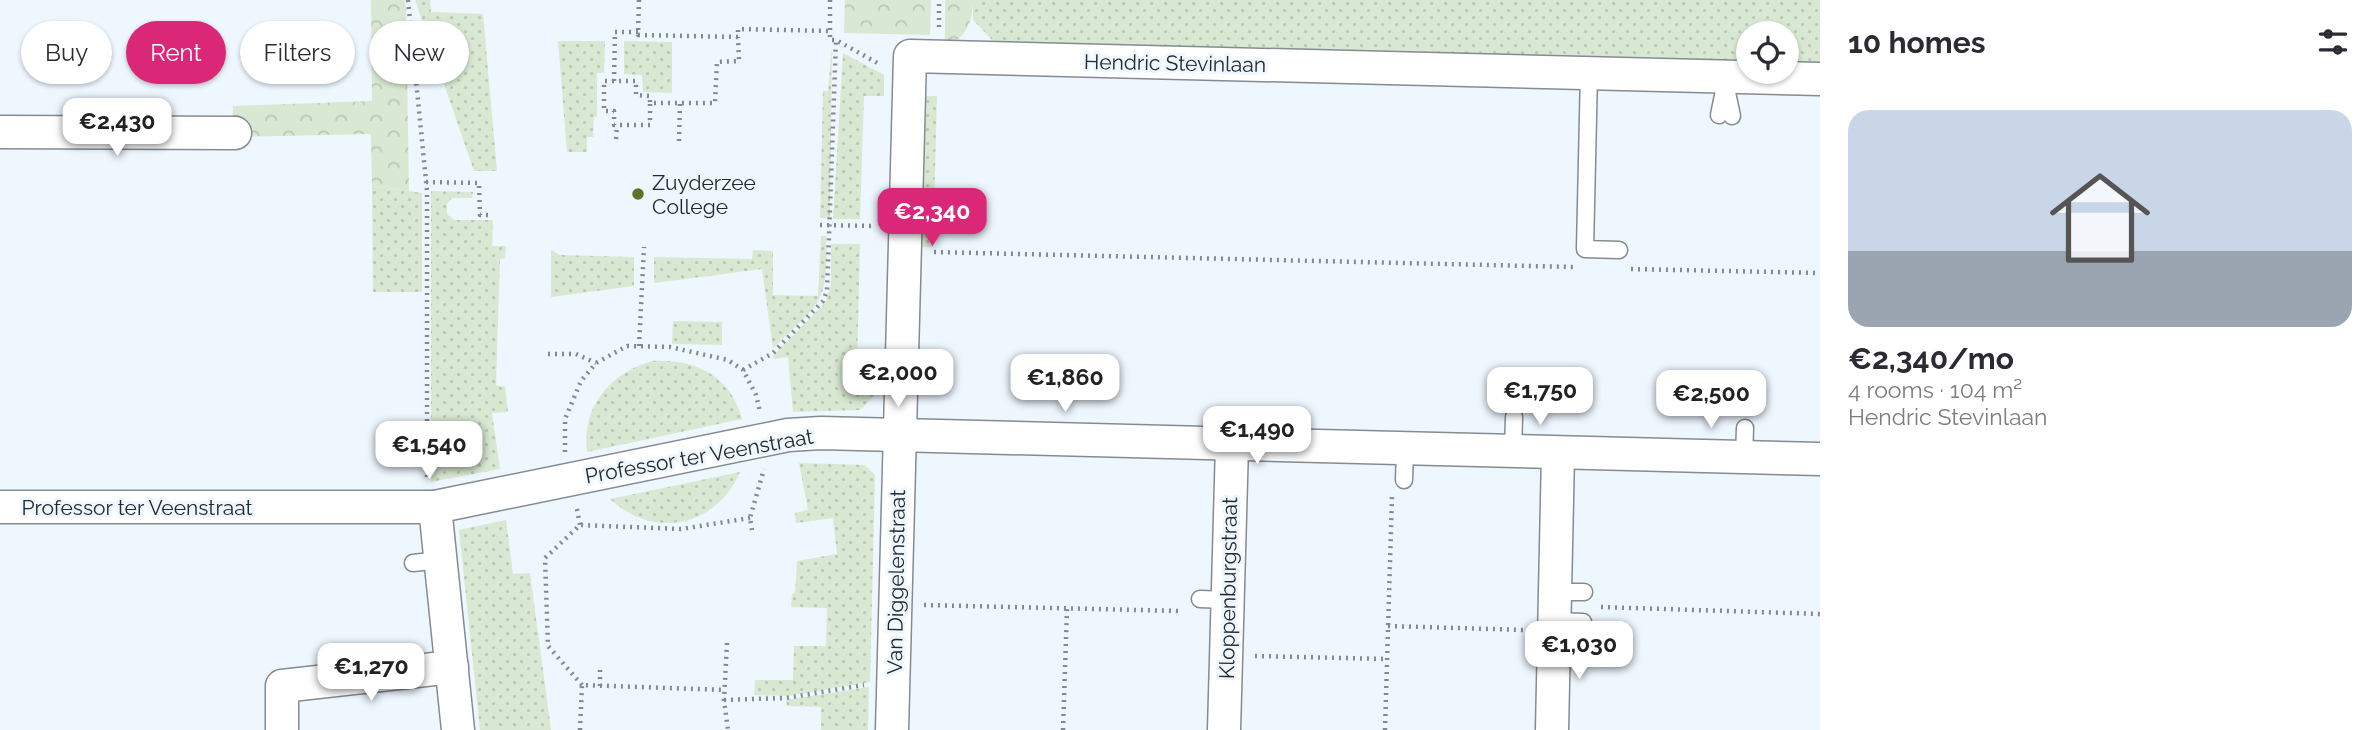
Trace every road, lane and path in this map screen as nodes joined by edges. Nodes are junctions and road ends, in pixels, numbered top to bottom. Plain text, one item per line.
1 (408, 0) edge
2 (639, 0) edge
3 (830, 0) edge
4 (939, 0) edge
5 (939, 21) dead end
6 (830, 31) junction
7 (638, 32) junction
8 (738, 37) junction
9 (836, 40) junction
10 (883, 65) dead end
11 (1589, 72) junction
12 (1820, 79) edge
13 (614, 81) junction
14 (1727, 82) junction
15 (650, 103) junction
16 (680, 103) junction
17 (1725, 115) dead end
18 (617, 125) junction
19 (0, 132) edge
20 (235, 133) dead end
21 (617, 139) dead end
22 (679, 141) dead end
23 (426, 181) junction
24 (493, 215) dead end
25 (820, 225) dead end
26 (830, 225) junction
27 (883, 226) dead end
28 (644, 247) dead end
29 (1619, 250) dead end
30 (942, 252) dead end
31 (1583, 268) dead end
32 (1625, 269) dead end
33 (1820, 273) edge
34 (639, 346) junction
35 (548, 354) dead end
36 (596, 363) junction
37 (743, 370) junction
38 (1514, 417) dead end
39 (761, 422) dead end
40 (900, 435) junction
41 (1231, 445) junction
42 (1513, 452) junction
43 (1558, 454) junction
44 (565, 456) dead end
45 (1820, 459) edge
46 (765, 468) dead end
47 (1392, 492) dead end
48 (431, 498) junction
49 (576, 506) dead end
50 (0, 507) edge
51 (750, 519) junction
52 (580, 526) junction
53 (752, 530) dead end
54 (924, 606) dead end
55 (1597, 607) dead end
56 (1067, 609) junction
57 (1187, 611) dead end
58 (1820, 614) edge
59 (1388, 626) junction
60 (1521, 630) dead end
61 (727, 643) dead end
62 (1253, 656) dead end
63 (1387, 659) junction
64 (452, 667) junction
65 (600, 667) dead end
66 (870, 684) dead end
67 (582, 685) junction
68 (600, 686) junction
69 (725, 690) junction
70 (724, 700) junction
71 (282, 730) edge
72 (458, 730) edge
73 (580, 730) edge
74 (728, 730) edge
75 (892, 730) edge
76 (1063, 730) edge
77 (1224, 730) edge
78 (1385, 730) edge
79 (1552, 730) edge

1 - 23 path
2 - 7 path
3 - 6 path
4 - 5 path
6 - 8 path
6 - 9 path
7 - 8 path
7 - 13 path
8 - 16 path
9 - 10 path
9 - 26 path
11 - 14 street, Hendric Stevinlaan
11 - 29 lane
11 - 40 street, Hendric Stevinlaan
12 - 14 street, Hendric Stevinlaan
13 - 15 path
13 - 18 path
14 - 17 lane
15 - 16 path
15 - 18 path
16 - 22 path
18 - 21 path
19 - 20 street
23 - 24 path
23 - 48 path
25 - 26 path
26 - 27 path
26 - 37 path
28 - 34 path
30 - 31 path
32 - 33 path
34 - 36 path
34 - 37 path
35 - 36 path
36 - 44 path
37 - 39 path
38 - 42 lane
40 - 41 street, Professor ter Veenstraat
40 - 48 street, Professor ter Veenstraat
40 - 75 street, Van Diggelenstraat
41 - 42 street, Professor ter Veenstraat
41 - 77 street, Kloppenburgstraat
42 - 43 street, Professor ter Veenstraat
43 - 45 street, Professor ter Veenstraat
43 - 79 street
46 - 51 path
47 - 59 path
48 - 50 street, Professor ter Veenstraat
48 - 64 street
49 - 52 path
51 - 52 path
51 - 53 path
52 - 67 path
54 - 56 path
55 - 58 path
56 - 57 path
56 - 76 path
59 - 60 path
59 - 63 path
61 - 69 path
62 - 63 path
63 - 78 path
64 - 71 street
64 - 72 street
65 - 68 path
66 - 70 path
67 - 68 path
67 - 73 path
68 - 69 path
69 - 70 path
70 - 74 path

